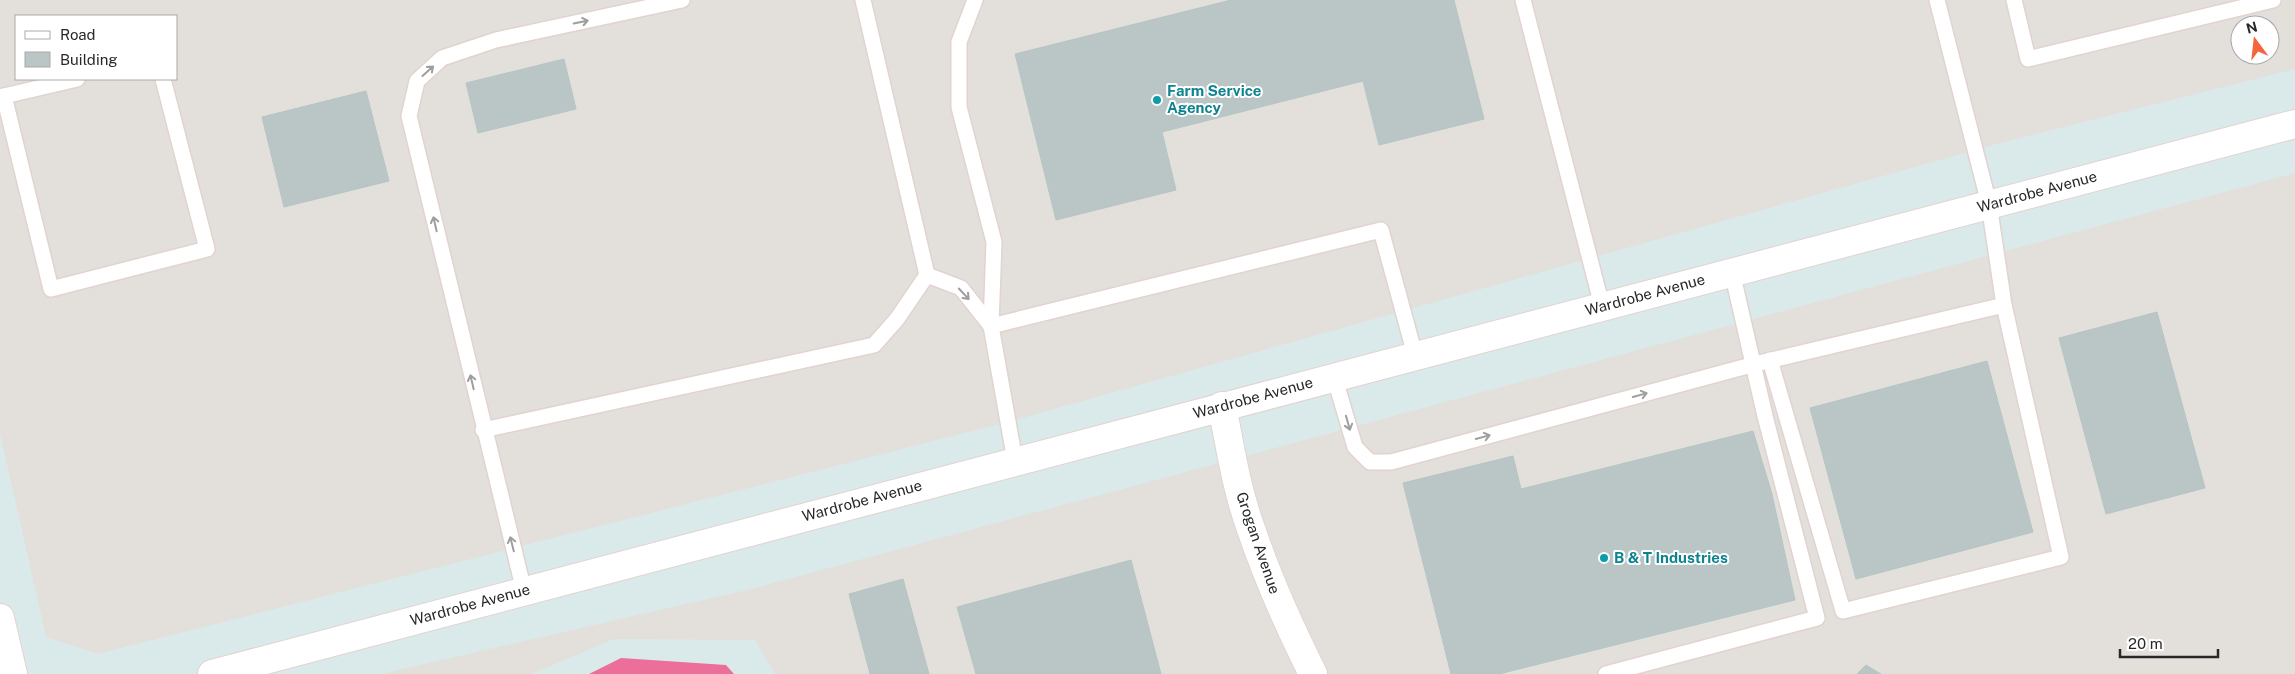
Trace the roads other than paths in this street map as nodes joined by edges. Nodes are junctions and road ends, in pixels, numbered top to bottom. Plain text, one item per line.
1 (682, 0) edge
2 (863, 0) edge
3 (975, 0) edge
4 (1523, 0) edge
5 (1937, 0) edge
6 (2014, 0) edge
7 (2273, 0) edge
8 (73, 80) edge
9 (163, 80) edge
10 (2, 97) edge
11 (2295, 124) edge
12 (1989, 204) junction
13 (1732, 272) junction
14 (927, 275) junction
15 (2004, 305) junction
16 (1602, 306) junction
17 (991, 326) junction
18 (1415, 355) junction
19 (1770, 360) junction
20 (1755, 364) junction
21 (1334, 376) junction
22 (1222, 406) junction
23 (483, 430) junction
24 (1015, 461) junction
25 (524, 591) junction
26 (0, 618) edge
27 (13, 674) edge
28 (212, 674) edge
29 (1314, 674) edge
30 (1606, 674) edge

23 -> 1 lane
2 - 14 lane
3 - 17 lane
4 - 16 lane
5 - 12 lane
6 - 7 lane
8 - 10 lane
9 - 10 lane
11 - 12 street, Wardrobe Avenue
12 - 13 street, Wardrobe Avenue
12 - 15 lane
13 - 16 street, Wardrobe Avenue
13 - 20 lane
14 -> 17 lane
14 - 23 lane
15 - 19 lane
15 - 19 lane
16 - 18 street, Wardrobe Avenue
17 - 18 lane
17 - 24 lane
18 - 21 street, Wardrobe Avenue
19 - 20 lane
21 -> 20 lane
20 - 30 lane
21 - 22 street, Wardrobe Avenue
22 - 24 street, Wardrobe Avenue
22 - 29 street, Grogan Avenue
25 -> 23 lane
24 - 25 street, Wardrobe Avenue
25 - 28 street, Wardrobe Avenue
26 - 27 street

